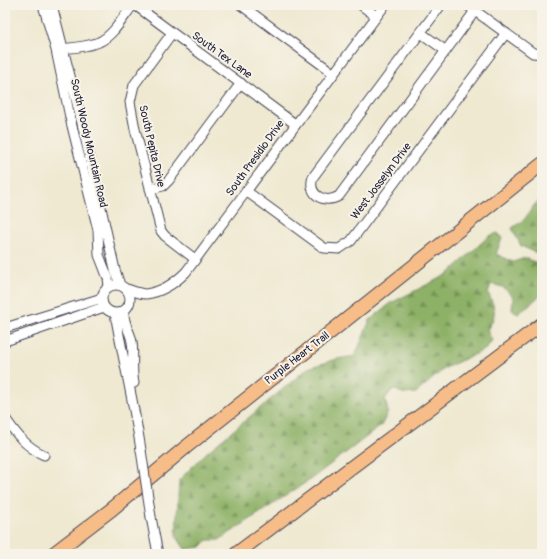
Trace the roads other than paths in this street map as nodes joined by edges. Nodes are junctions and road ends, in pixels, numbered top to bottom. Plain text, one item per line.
1 (43, 5) edge
2 (52, 5) edge
3 (134, 5) edge
4 (241, 5) edge
5 (361, 5) edge
6 (385, 5) edge
7 (441, 5) edge
8 (467, 5) edge
9 (475, 11) junction
10 (376, 16) junction
11 (172, 33) junction
12 (420, 33) junction
13 (506, 33) junction
14 (60, 49) junction
15 (446, 52) junction
16 (542, 54) edge
17 (333, 73) junction
18 (241, 83) junction
19 (295, 124) junction
20 (542, 164) edge
21 (150, 189) junction
22 (246, 191) junction
23 (195, 259) junction
24 (109, 286) junction
25 (124, 287) junction
26 (145, 294) junction
27 (103, 302) junction
28 (122, 311) junction
29 (542, 324) edge
30 (5, 328) edge
31 (5, 340) edge
32 (5, 418) edge
33 (44, 455) dead end
34 (53, 554) edge
35 (158, 554) edge
36 (236, 554) edge

1 - 14 street, South Woody Mountain Road
2 - 14 street, South Woody Mountain Road
3 - 11 street, South Tex Lane
3 - 14 street
4 - 17 street
5 - 10 street
6 - 10 street, South Presidio Drive
7 - 12 street
8 - 9 street
9 - 13 street
9 - 15 street
10 - 17 street, South Presidio Drive
11 - 18 street, South Tex Lane
11 - 21 street, South Pepita Drive
12 - 15 street
12 - 15 street
13 - 16 street
13 - 22 street, West Josselyn Drive
14 - 24 street, South Woody Mountain Road
14 - 25 street, South Woody Mountain Road
17 - 19 street, South Presidio Drive
18 - 19 street, South Tex Lane
18 - 21 street
19 - 22 street, South Presidio Drive
20 - 34 highway, Purple Heart Trail
21 - 23 street, South Pepita Drive
22 - 23 street, South Presidio Drive
23 - 26 street, South Presidio Drive
24 - 25 street
24 - 27 street
25 - 26 street
25 - 28 street
26 - 28 street
27 - 28 street
27 - 30 street
27 - 31 street
28 - 35 street, bridge
29 - 36 highway
32 - 33 street

